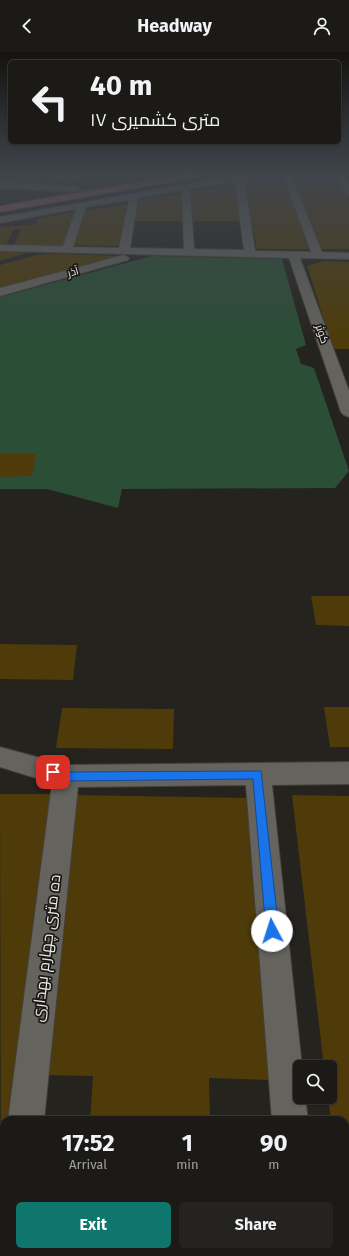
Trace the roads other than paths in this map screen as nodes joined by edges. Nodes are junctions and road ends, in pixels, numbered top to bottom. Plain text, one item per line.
1 (73, 231) edge
2 (128, 231) edge
3 (188, 231) edge
4 (247, 231) edge
5 (309, 231) edge
6 (14, 236) dead end
7 (4, 248) edge
8 (53, 250) junction
9 (67, 250) junction
10 (124, 251) junction
11 (145, 252) junction
12 (189, 253) junction
13 (250, 254) junction
14 (294, 256) junction
15 (318, 256) junction
16 (349, 256) edge
17 (15, 259) dead end
18 (0, 292) edge
19 (349, 412) edge
20 (0, 757) edge
21 (349, 773) edge
22 (258, 774) junction
23 (66, 776) junction
24 (26, 1116) edge
25 (290, 1116) edge

1 - 9 street
2 - 10 street
3 - 12 street
4 - 13 street
5 - 15 street
6 - 7 street
7 - 8 street
8 - 9 street
8 - 17 street
9 - 10 street
10 - 11 street
11 - 12 street
11 - 18 street, آذر
12 - 13 street
13 - 14 street
14 - 15 street
14 - 19 street, کوثر
15 - 16 street
20 - 23 street
21 - 22 street
22 - 23 street
22 - 25 street
23 - 24 street, ده متری چهارم بهداری

